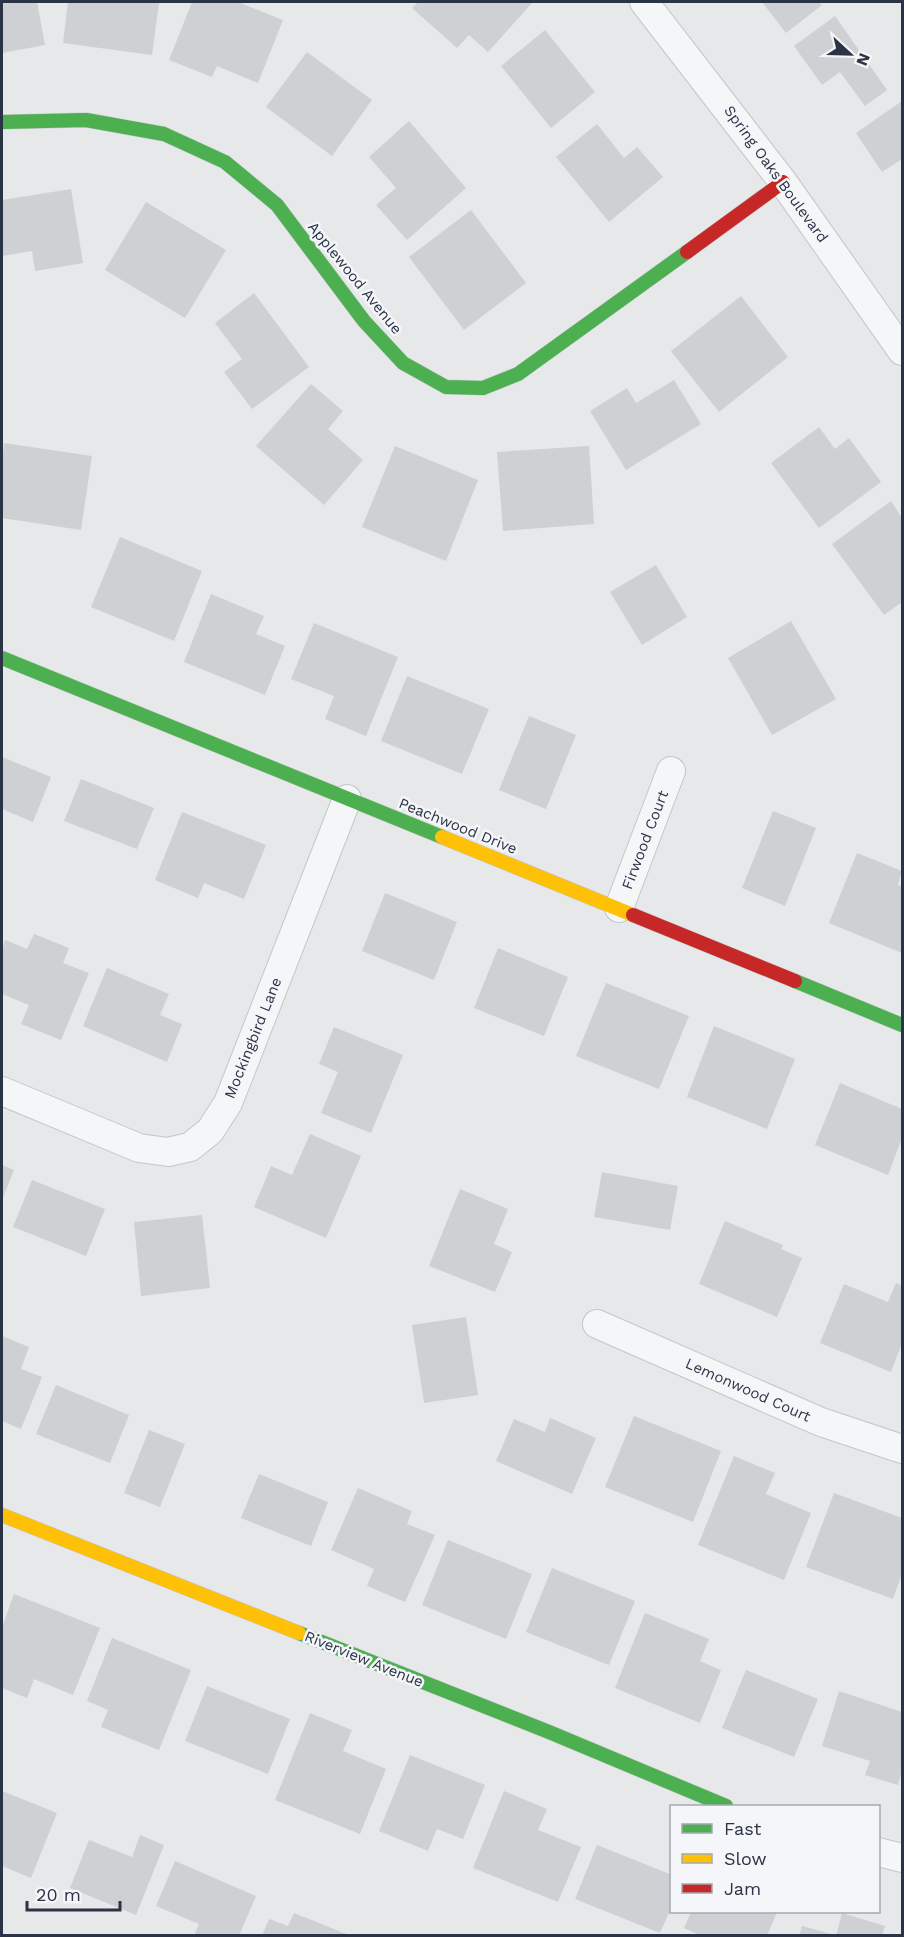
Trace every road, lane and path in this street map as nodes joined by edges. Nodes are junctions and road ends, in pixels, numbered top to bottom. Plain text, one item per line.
1 (644, 2) edge
2 (2, 122) edge
3 (783, 182) junction
4 (903, 351) edge
5 (2, 658) edge
6 (671, 771) dead end
7 (347, 799) junction
8 (619, 908) junction
9 (903, 1025) edge
10 (2, 1091) edge
11 (597, 1324) dead end
12 (903, 1449) edge
13 (2, 1515) edge
14 (724, 1805) edge
15 (880, 1852) edge
16 (903, 1858) edge

1 - 3 street, Spring Oaks Boulevard
2 - 3 street, Applewood Avenue
3 - 4 street, Spring Oaks Boulevard
5 - 7 street, Peachwood Drive
6 - 8 street, Firwood Court
7 - 8 street, Peachwood Drive
7 - 10 street, Mockingbird Lane
8 - 9 street, Peachwood Drive
11 - 12 street, Lemonwood Court
13 - 14 street, Riverview Avenue
15 - 16 street

